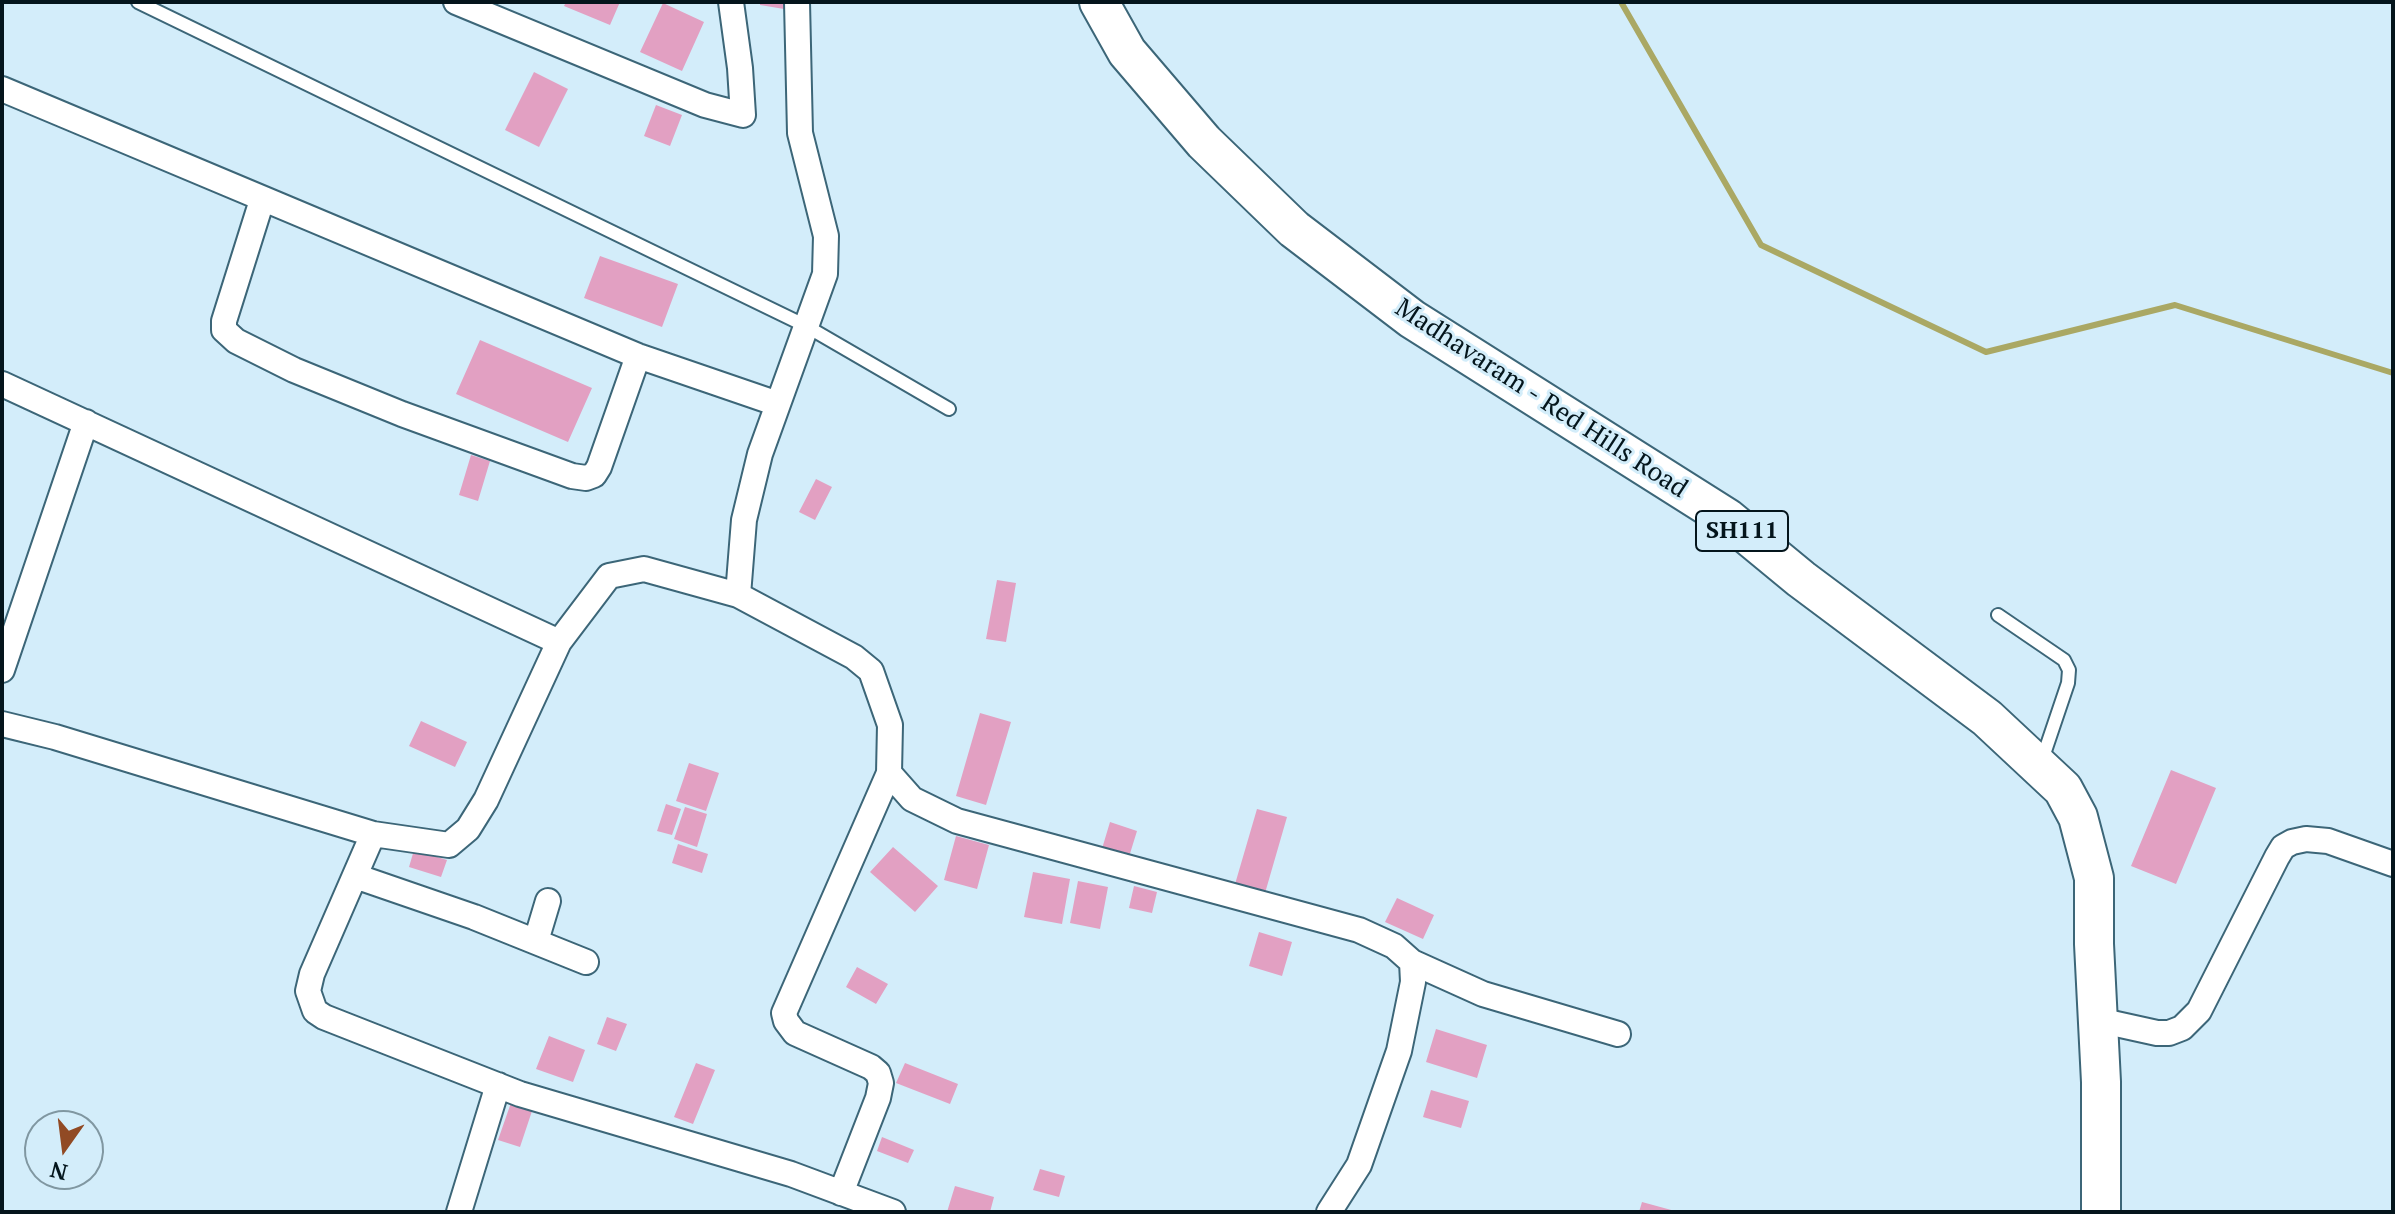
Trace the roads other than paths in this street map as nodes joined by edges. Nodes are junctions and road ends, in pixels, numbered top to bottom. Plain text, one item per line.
1 (138, 2) edge
2 (456, 2) edge
3 (731, 2) edge
4 (797, 2) edge
5 (1074, 2) edge
6 (1099, 2) edge
7 (490, 9) edge
8 (2, 89) edge
9 (262, 200) junction
10 (806, 326) junction
11 (638, 356) junction
12 (2, 384) edge
13 (778, 404) junction
14 (949, 409) dead end
15 (86, 422) junction
16 (738, 595) junction
17 (1998, 615) dead end
18 (559, 642) junction
19 (2, 670) edge
20 (2, 724) edge
21 (2040, 767) junction
22 (889, 773) junction
23 (373, 834) junction
24 (2393, 864) edge
25 (355, 876) junction
26 (548, 901) dead end
27 (536, 941) junction
28 (586, 962) dead end
29 (1412, 962) junction
30 (2098, 1020) junction
31 (1618, 1034) dead end
32 (498, 1085) junction
33 (841, 1193) junction
34 (459, 1212) edge
35 (893, 1212) edge
36 (1329, 1212) edge
37 (2077, 1212) edge
38 (2101, 1212) edge

1 - 10 lane
2 - 7 street
3 - 7 street
4 - 10 street
5 - 37 main road, Madhavaram - Red Hills Road / SH111
6 - 21 main road, Madhavaram - Red Hills Road / SH111
8 - 9 street
9 - 11 street
9 - 11 street
10 - 13 street
10 - 14 lane
11 - 13 street
12 - 15 street
13 - 16 street
15 - 18 street
15 - 19 street
16 - 18 street
16 - 22 street
17 - 21 lane
18 - 23 street
20 - 23 street
21 - 30 main road, Madhavaram - Red Hills Road / SH111
22 - 29 street
22 - 33 street
23 - 25 street
24 - 30 street
25 - 27 street
25 - 32 street
26 - 27 street
27 - 28 street
29 - 31 street
29 - 36 street
30 - 38 main road, Madhavaram - Red Hills Road / SH111
32 - 33 street
32 - 34 street
33 - 35 street

